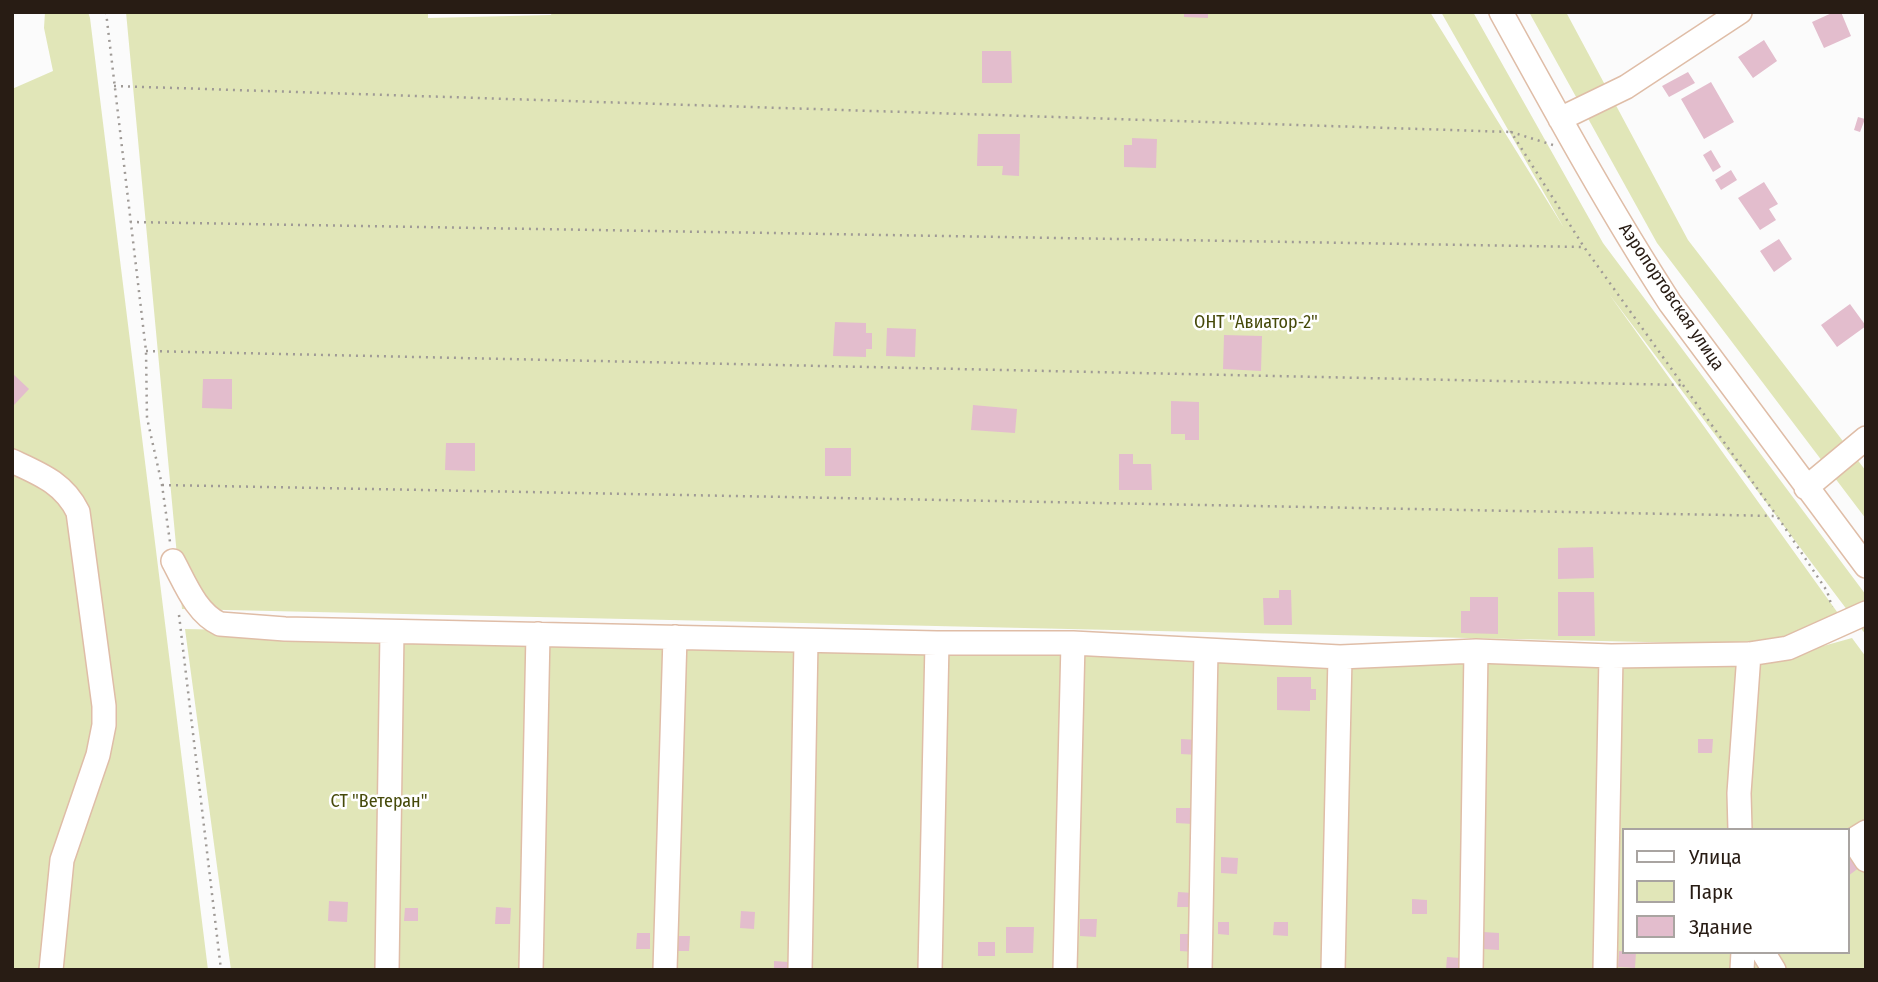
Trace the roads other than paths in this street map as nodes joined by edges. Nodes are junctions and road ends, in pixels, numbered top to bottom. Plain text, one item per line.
1 (1501, 12) edge
2 (1740, 12) edge
3 (1560, 119) junction
4 (1866, 438) edge
5 (12, 461) edge
6 (1806, 488) junction
7 (173, 561) road end
8 (1866, 566) edge
9 (1866, 613) edge
10 (392, 632) junction
11 (538, 634) junction
12 (675, 637) junction
13 (806, 641) junction
14 (937, 643) junction
15 (1073, 643) junction
16 (1206, 650) junction
17 (1476, 651) junction
18 (1749, 654) junction
19 (1611, 656) junction
20 (1340, 657) junction
21 (1740, 828) edge
22 (1866, 832) edge
23 (1866, 860) edge
24 (1764, 954) edge
25 (51, 970) edge
26 (387, 970) edge
27 (531, 970) edge
28 (665, 970) edge
29 (800, 970) edge
30 (930, 970) edge
31 (1065, 970) edge
32 (1200, 970) edge
33 (1333, 970) edge
34 (1471, 970) edge
35 (1605, 970) edge
36 (1774, 970) edge

1 - 3 street, Аэропортовская улица
2 - 3 street
3 - 6 street, Аэропортовская улица
4 - 6 street
5 - 25 street
6 - 8 street, Аэропортовская улица
7 - 10 street
9 - 18 street
10 - 11 street
10 - 26 street
11 - 12 street
11 - 27 street
12 - 13 street
12 - 28 street
13 - 14 street
13 - 29 street
14 - 15 street
14 - 30 street
15 - 16 street
15 - 31 street
16 - 20 street
16 - 32 street
17 - 19 street
17 - 20 street
17 - 34 street
18 - 19 street
18 - 21 street
19 - 35 street
20 - 33 street
22 - 23 street
24 - 36 street

